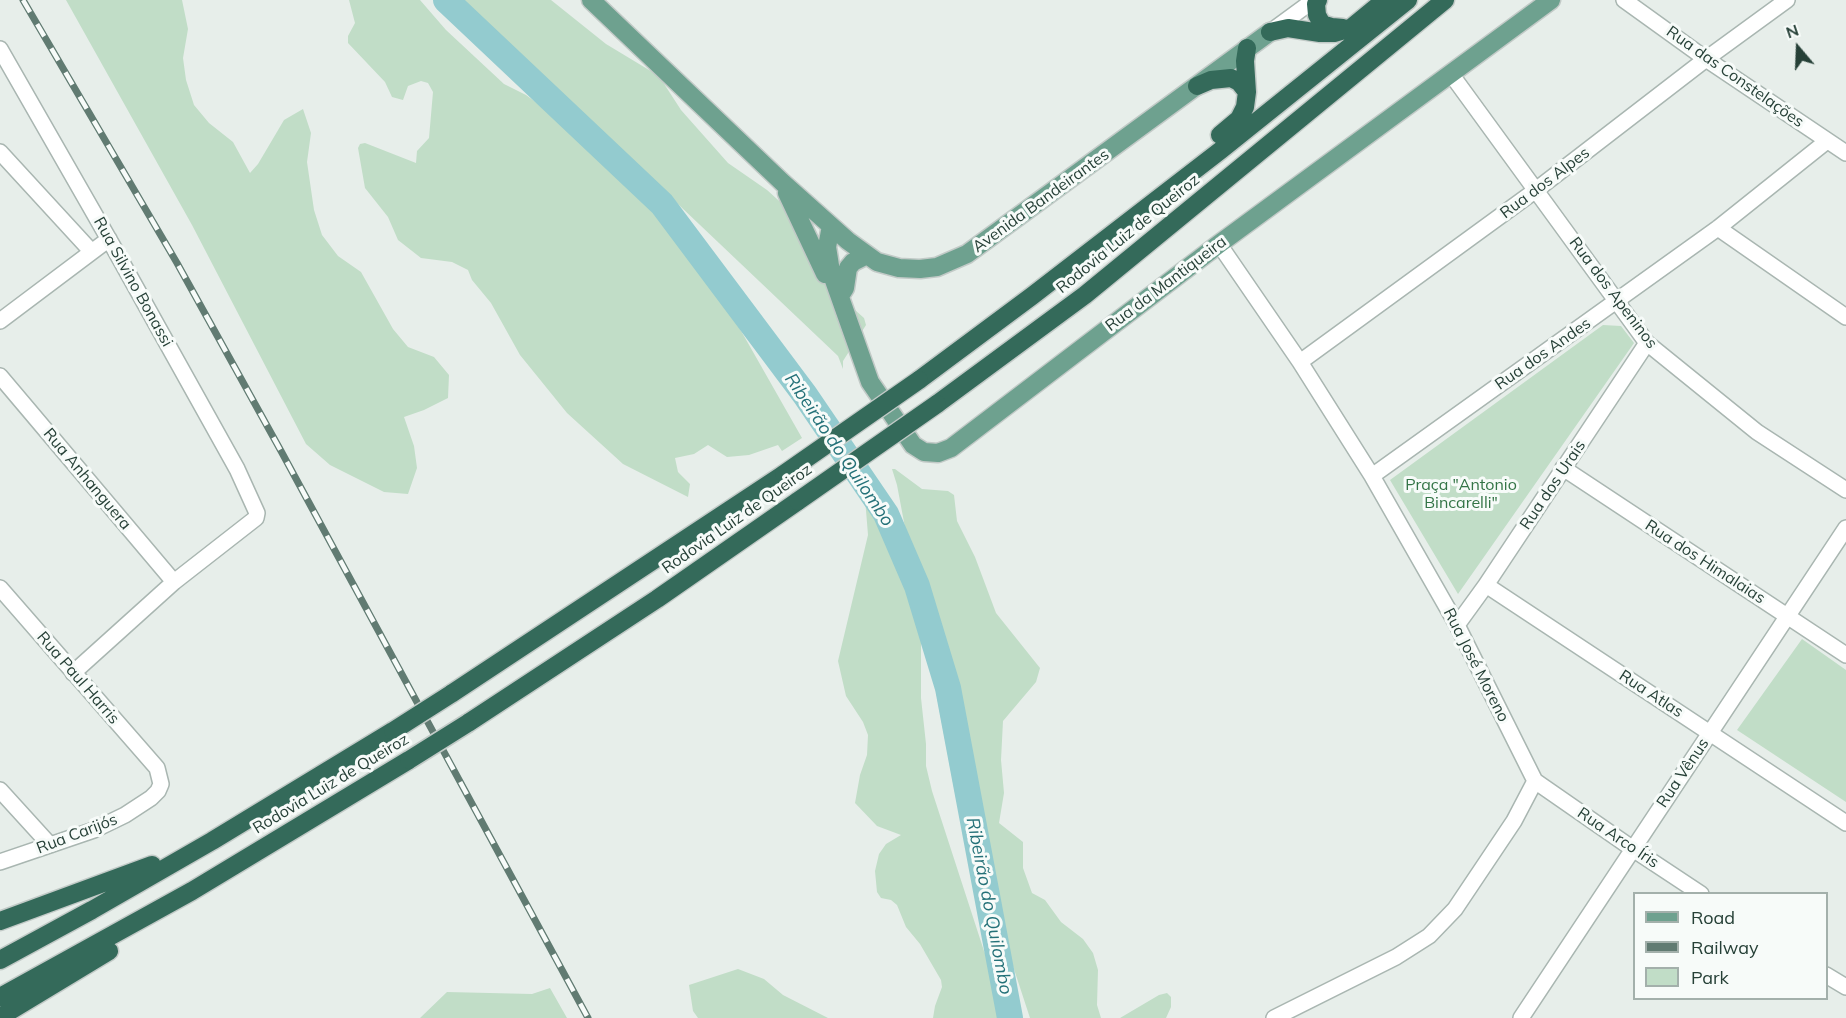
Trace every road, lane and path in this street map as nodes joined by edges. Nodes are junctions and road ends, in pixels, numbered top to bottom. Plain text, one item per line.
1 (591, 0) edge
2 (1316, 0) edge
3 (1385, 0) edge
4 (1408, 0) edge
5 (1445, 0) edge
6 (1551, 0) edge
7 (1624, 0) edge
8 (1787, 0) edge
9 (1351, 28) junction
10 (1270, 32) junction
11 (1247, 48) junction
12 (0, 50) edge
13 (1706, 59) junction
14 (1450, 75) junction
15 (1197, 86) junction
16 (1247, 92) junction
17 (1827, 141) junction
18 (0, 152) edge
19 (1846, 153) edge
20 (783, 183) junction
21 (1536, 190) junction
22 (1718, 228) junction
23 (836, 231) junction
24 (109, 239) junction
25 (1219, 244) junction
26 (91, 251) junction
27 (867, 255) junction
28 (1049, 282) junction
29 (840, 296) junction
30 (1617, 301) junction
31 (1846, 317) edge
32 (0, 321) edge
33 (1647, 343) junction
34 (1300, 362) junction
35 (0, 376) edge
36 (1563, 468) junction
37 (1371, 476) junction
38 (1846, 490) edge
39 (1846, 528) edge
40 (174, 582) junction
41 (1486, 585) junction
42 (0, 588) edge
43 (1787, 616) junction
44 (1457, 625) junction
45 (1846, 655) edge
46 (73, 673) junction
47 (1710, 732) junction
48 (158, 768) joint
49 (1535, 781) junction
50 (0, 790) edge
51 (1846, 823) edge
52 (212, 841) junction
53 (50, 845) junction
54 (1633, 849) junction
55 (0, 862) edge
56 (192, 891) junction
57 (1698, 892) edge
58 (0, 921) edge
59 (0, 960) edge
60 (1828, 976) edge
61 (1846, 987) edge
62 (0, 997) edge
63 (0, 1017) edge
64 (1274, 1018) edge
65 (1521, 1018) edge

1 - 20 main road, Avenida Bandeirantes
2 - 9 highway
2 - 10 street
3 - 9 highway
4 - 28 highway, Rodovia Luiz de Queiroz
5 - 56 highway, Rodovia Luiz de Queiroz, bridge
6 - 14 main road, Rua da Mantiqueira
7 - 13 street, Rua das Constelações
8 - 13 street, Rua dos Alpes
9 - 10 highway
10 - 11 main road, Avenida Bandeirantes
11 - 15 main road, Avenida Bandeirantes
11 - 16 highway
12 - 24 street, Rua Silvino Bonassi
13 - 17 street, Rua das Constelações
13 - 21 street, Rua dos Alpes
14 - 21 street, Rua dos Apeninos
14 - 25 main road, Rua da Mantiqueira
15 - 16 highway
15 - 27 main road, Avenida Bandeirantes
16 - 28 highway
17 - 19 street, Rua das Constelações
17 - 22 street, Rua dos Andes
18 - 26 street
20 - 23 main road, Avenida Bandeirantes
20 - 29 main road
21 - 30 street, Rua dos Apeninos
21 - 34 street, Rua dos Alpes
22 - 30 street, Rua dos Andes
22 - 31 street
23 - 27 main road, Avenida Bandeirantes
23 - 29 main road, Rua da Mantiqueira
24 - 26 street
24 - 40 street, Rua Silvino Bonassi
25 - 29 main road, Rua da Mantiqueira
25 - 34 street, Rua José Moreno
26 - 32 street
27 - 29 main road
28 - 52 highway, Rodovia Luiz de Queiroz, bridge
30 - 33 street, Rua dos Apeninos
30 - 37 street, Rua dos Andes
33 - 36 street, Rua dos Urais
33 - 38 street, Rua dos Apeninos
34 - 37 street, Rua José Moreno
35 - 40 street, Rua Anhanguera
36 - 41 street, Rua dos Urais
36 - 43 street, Rua dos Himalaias
37 - 44 street, Rua José Moreno
39 - 43 street, Rua Vênus
40 - 46 street
41 - 44 street, Rua dos Urais
41 - 47 street, Rua Atlas
42 - 46 street, Rua Paul Harris
43 - 45 street, Rua dos Himalaias
43 - 47 street, Rua Vênus
44 - 49 street, Rua José Moreno
46 - 48 street, Rua Paul Harris
47 - 51 street, Rua Atlas
47 - 54 street, Rua Vênus
48 - 53 street, Rua Carijós
49 - 54 street, Rua Arco Íris
49 - 64 street
50 - 53 street
52 - 58 highway
52 - 59 highway, Rodovia Luiz de Queiroz
53 - 55 street, Rua Carijós
54 - 57 street, Rua Arco Íris
54 - 65 street, Rua Vênus
56 - 62 highway, Rodovia Luiz de Queiroz
56 - 63 highway
60 - 61 street

